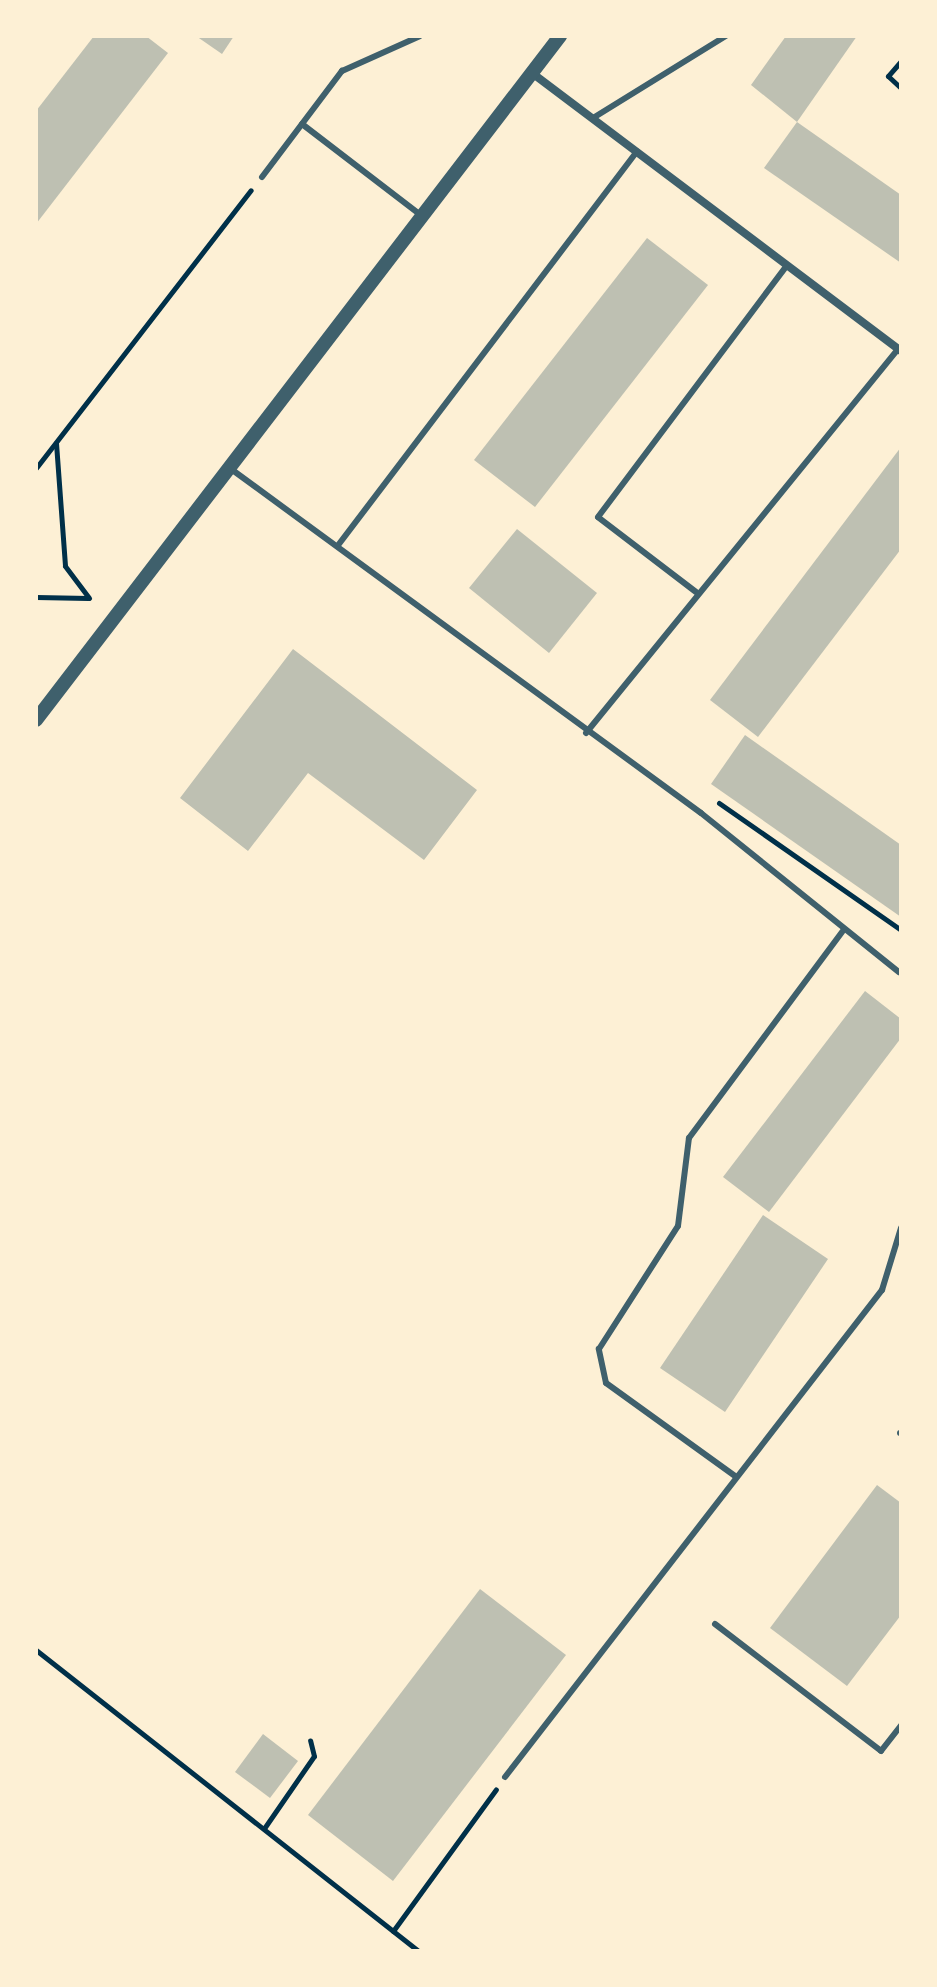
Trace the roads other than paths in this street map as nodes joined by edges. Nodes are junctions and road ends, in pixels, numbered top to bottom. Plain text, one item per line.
1 (420, 36) edge
2 (560, 36) edge
3 (726, 36) edge
4 (532, 73) junction
5 (593, 118) junction
6 (302, 124) junction
7 (637, 151) junction
8 (262, 177) road end
9 (422, 216) junction
10 (787, 265) junction
11 (900, 350) edge
12 (229, 467) junction
13 (339, 544) junction
14 (696, 592) junction
15 (36, 720) edge
16 (586, 733) junction
17 (842, 932) junction
18 (900, 971) edge
19 (901, 1228) edge
20 (735, 1476) junction
21 (715, 1624) dead end
22 (901, 1725) edge
23 (505, 1777) road end

1 - 6 lane
2 - 4 street
3 - 5 lane
4 - 5 street
4 - 9 street
5 - 7 street
6 - 8 lane
6 - 9 lane
7 - 10 street
7 - 13 lane
9 - 12 street
10 - 11 street
10 - 14 lane
11 - 14 lane
12 - 13 lane
12 - 15 street
13 - 16 lane
14 - 16 lane
16 - 17 lane
17 - 18 lane
17 - 20 lane
19 - 20 lane
20 - 23 lane
21 - 22 lane

